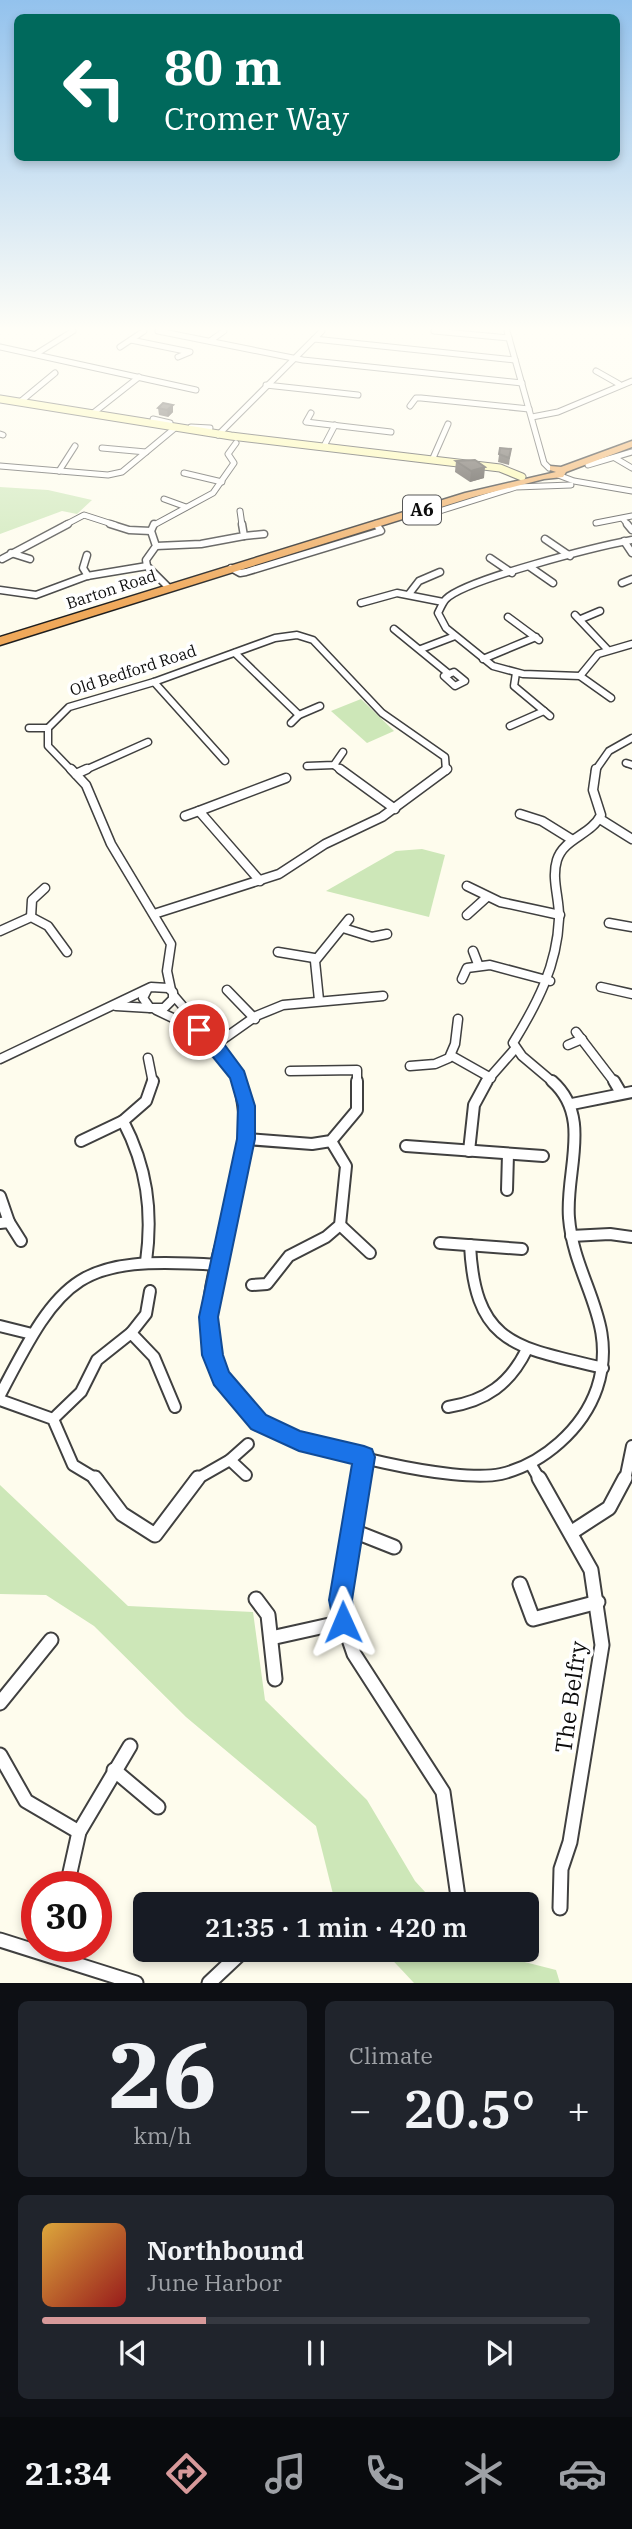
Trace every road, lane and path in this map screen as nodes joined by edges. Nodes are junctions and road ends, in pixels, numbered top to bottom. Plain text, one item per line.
1 (163, 424) edge
2 (167, 424) edge
3 (229, 424) edge
4 (321, 424) edge
5 (448, 424) dead end
6 (534, 424) edge
7 (335, 425) junction
8 (175, 428) junction
9 (210, 428) dead end
10 (199, 430) junction
11 (391, 432) dead end
12 (218, 435) junction
13 (236, 443) dead end
14 (632, 444) edge
15 (75, 446) dead end
16 (324, 446) junction
17 (102, 448) dead end
18 (216, 451) dead end
19 (146, 452) junction
20 (632, 452) edge
21 (228, 454) junction
22 (433, 458) junction
23 (615, 458) junction
24 (588, 465) dead end
25 (0, 466) edge
26 (632, 468) edge
27 (59, 471) junction
28 (184, 473) dead end
29 (553, 475) junction
30 (522, 477) junction
31 (222, 482) junction
32 (570, 485) dead end
33 (498, 486) junction
34 (632, 491) edge
35 (164, 499) dead end
36 (186, 508) junction
37 (240, 511) dead end
38 (405, 515) junction
39 (632, 516) edge
40 (623, 519) junction
41 (596, 523) dead end
42 (632, 530) edge
43 (151, 531) junction
44 (264, 534) dead end
45 (244, 536) junction
46 (545, 540) dead end
47 (628, 541) edge
48 (156, 546) junction
49 (11, 553) junction
50 (632, 553) edge
51 (87, 555) dead end
52 (570, 556) junction
53 (490, 558) dead end
54 (2, 559) dead end
55 (30, 559) dead end
56 (146, 566) junction
57 (530, 567) junction
58 (440, 572) dead end
59 (512, 573) junction
60 (88, 576) junction
61 (632, 579) edge
62 (562, 582) dead end
63 (622, 583) dead end
64 (168, 587) junction
65 (2, 593) edge
66 (409, 594) junction
67 (361, 603) dead end
68 (443, 603) junction
69 (600, 611) dead end
70 (527, 617) dead end
71 (394, 629) dead end
72 (455, 636) junction
73 (0, 641) edge
74 (632, 644) edge
75 (421, 649) junction
76 (607, 649) junction
77 (235, 653) junction
78 (483, 659) junction
79 (516, 673) junction
80 (449, 674) dead end
81 (580, 676) junction
82 (154, 682) junction
83 (611, 698) dead end
84 (320, 706) dead end
85 (299, 715) junction
86 (291, 723) dead end
87 (510, 726) dead end
88 (29, 728) dead end
89 (48, 728) junction
90 (632, 738) edge
91 (148, 742) dead end
92 (343, 752) dead end
93 (225, 761) dead end
94 (334, 765) junction
95 (307, 766) dead end
96 (76, 774) junction
97 (286, 778) dead end
98 (394, 809) junction
99 (199, 811) junction
100 (520, 814) dead end
101 (185, 816) dead end
102 (600, 819) junction
103 (572, 839) junction
104 (632, 839) edge
105 (260, 881) junction
106 (467, 886) dead end
107 (45, 888) dead end
108 (487, 897) junction
109 (154, 914) junction
110 (467, 915) dead end
111 (559, 915) junction
112 (31, 918) junction
113 (349, 919) dead end
114 (609, 923) dead end
115 (632, 927) edge
116 (343, 928) junction
117 (0, 931) edge
118 (387, 934) dead end
119 (473, 951) dead end
120 (66, 952) dead end
121 (278, 953) dead end
122 (314, 958) junction
123 (478, 964) junction
124 (167, 971) junction
125 (462, 979) dead end
126 (550, 981) junction
127 (149, 988) junction
128 (601, 988) dead end
129 (228, 990) dead end
130 (172, 993) junction
131 (632, 994) edge
132 (383, 996) dead end
133 (319, 1000) junction
134 (114, 1006) junction
135 (153, 1009) junction
136 (255, 1019) junction
137 (458, 1019) dead end
138 (199, 1030) junction
139 (215, 1045) junction
140 (568, 1045) dead end
141 (514, 1050) junction
142 (452, 1056) junction
143 (148, 1058) dead end
144 (0, 1059) edge
145 (410, 1066) dead end
146 (290, 1071) dead end
147 (491, 1078) junction
148 (626, 1092) edge
149 (572, 1104) junction
150 (123, 1121) junction
151 (246, 1139) junction
152 (81, 1141) dead end
153 (331, 1141) junction
154 (406, 1146) dead end
155 (469, 1150) junction
156 (508, 1154) junction
157 (543, 1156) dead end
158 (507, 1190) dead end
159 (0, 1196) edge
160 (5, 1223) edge
161 (340, 1225) junction
162 (571, 1236) junction
163 (632, 1237) edge
164 (20, 1241) dead end
165 (440, 1243) dead end
166 (470, 1245) junction
167 (522, 1249) dead end
168 (370, 1253) dead end
169 (146, 1262) junction
170 (218, 1265) junction
171 (252, 1285) dead end
172 (150, 1291) dead end
173 (0, 1326) edge
174 (131, 1333) junction
175 (32, 1334) junction
176 (527, 1349) junction
177 (603, 1368) junction
178 (0, 1398) edge
179 (175, 1407) dead end
180 (448, 1407) dead end
181 (53, 1419) junction
182 (248, 1444) dead end
183 (632, 1446) edge
184 (364, 1457) junction
185 (230, 1460) junction
186 (531, 1465) junction
187 (246, 1475) dead end
188 (351, 1530) junction
189 (572, 1532) junction
190 (394, 1546) dead end
191 (520, 1584) dead end
192 (256, 1599) dead end
193 (598, 1602) junction
194 (343, 1622) junction
195 (271, 1638) junction
196 (51, 1640) dead end
197 (275, 1679) dead end
198 (0, 1703) edge
199 (130, 1746) dead end
200 (0, 1755) edge
201 (114, 1770) junction
202 (158, 1807) dead end
203 (79, 1832) junction
204 (70, 1871) edge
205 (457, 1892) edge
206 (559, 1908) dead end
207 (0, 1940) edge
208 (21, 1944) edge
209 (82, 1962) edge
210 (231, 1962) edge
211 (136, 1983) edge
212 (209, 1983) edge

1 - 8 street
2 - 10 street
3 - 12 street
4 - 7 street
5 - 22 street
6 - 29 street
7 - 11 street
7 - 16 street
8 - 10 street
8 - 19 street
9 - 10 street
10 - 12 street
12 - 16 street
13 - 21 street
14 - 29 highway, A6
15 - 27 street
16 - 22 street
17 - 19 street
18 - 21 street
19 - 27 street
20 - 23 street
21 - 31 street
22 - 30 street
23 - 24 street
23 - 26 street
25 - 27 street
28 - 31 street
29 - 30 highway, Barton Road / A6
29 - 32 street, Barton Road
29 - 33 highway, Barton Road / A6
29 - 34 street
29 - 38 street, Barton Road
30 - 33 highway, Barton Road / A6
31 - 36 street
33 - 38 highway, Barton Road / A6
35 - 36 street
36 - 43 street
37 - 45 street
38 - 64 highway, Barton Road / A6
39 - 40 street
40 - 41 street
40 - 42 street
43 - 48 street
43 - 49 street
44 - 45 street
45 - 48 street
46 - 52 street
47 - 50 street
47 - 52 street
48 - 56 street
49 - 54 street
49 - 55 street
51 - 60 street
52 - 57 street
53 - 59 street
56 - 60 street
56 - 64 street
57 - 59 street
57 - 62 street
58 - 66 street
59 - 68 street
60 - 65 street
61 - 63 street
64 - 73 highway, Barton Road / A6
66 - 67 street
66 - 68 street
68 - 72 street
69 - 76 street
70 - 78 street
71 - 75 street
72 - 75 street
72 - 78 street
74 - 76 street
75 - 80 street
76 - 81 street
77 - 82 street, Old Bedford Road
77 - 85 street
77 - 98 street, Old Bedford Road
78 - 79 street
79 - 81 street
79 - 87 street
81 - 83 street
82 - 89 street, Old Bedford Road
82 - 93 street
84 - 85 street
85 - 86 street
88 - 89 street
89 - 96 street
90 - 102 street
91 - 96 street
92 - 94 street
94 - 95 street
94 - 98 street
96 - 109 street
97 - 99 street
98 - 105 street
99 - 101 street
99 - 105 street
100 - 103 street
102 - 103 street
102 - 104 street
103 - 111 street
105 - 109 street
106 - 108 street
107 - 112 street
108 - 110 street
108 - 111 street
109 - 124 street
111 - 126 street
112 - 117 street
112 - 120 street
113 - 116 street
114 - 115 street
116 - 118 street
116 - 122 street
119 - 123 street
121 - 122 street
122 - 133 street
123 - 125 street
123 - 126 street
124 - 127 street
124 - 130 street
126 - 141 street
127 - 130 street
127 - 134 street
127 - 135 street
128 - 131 street
129 - 136 street
130 - 135 street
130 - 138 street
132 - 133 street
133 - 136 street
134 - 135 street
134 - 144 street
135 - 138 street
136 - 139 street
137 - 142 street
138 - 139 street
139 - 151 street
140 - 148 street
141 - 147 street
141 - 149 street
142 - 145 street
142 - 147 street
143 - 150 street
146 - 153 street
147 - 155 street
148 - 149 street
149 - 162 street
150 - 152 street
150 - 169 street
151 - 153 street
151 - 170 street
153 - 161 street
154 - 155 street
155 - 156 street
156 - 157 street
156 - 158 street
159 - 160 street
160 - 164 street
161 - 168 street
161 - 171 street
162 - 163 street
162 - 177 street
165 - 166 street
166 - 167 street
166 - 176 street
169 - 170 street
169 - 175 street
170 - 184 street
172 - 174 street
173 - 175 street
174 - 179 street
174 - 181 street
175 - 178 street
176 - 177 street
176 - 180 street
177 - 186 street
178 - 181 street
181 - 185 street
182 - 185 street
183 - 189 street
184 - 186 street
184 - 188 street
185 - 187 street
186 - 189 street, The Belfry
188 - 190 street
188 - 194 street
189 - 193 street, The Belfry
191 - 193 street
192 - 195 street
193 - 206 street, The Belfry
194 - 195 street
194 - 205 street
195 - 197 street
196 - 198 street
199 - 201 street
200 - 203 street
201 - 202 street
201 - 203 street
203 - 204 street
207 - 208 street
209 - 211 street
210 - 212 street

